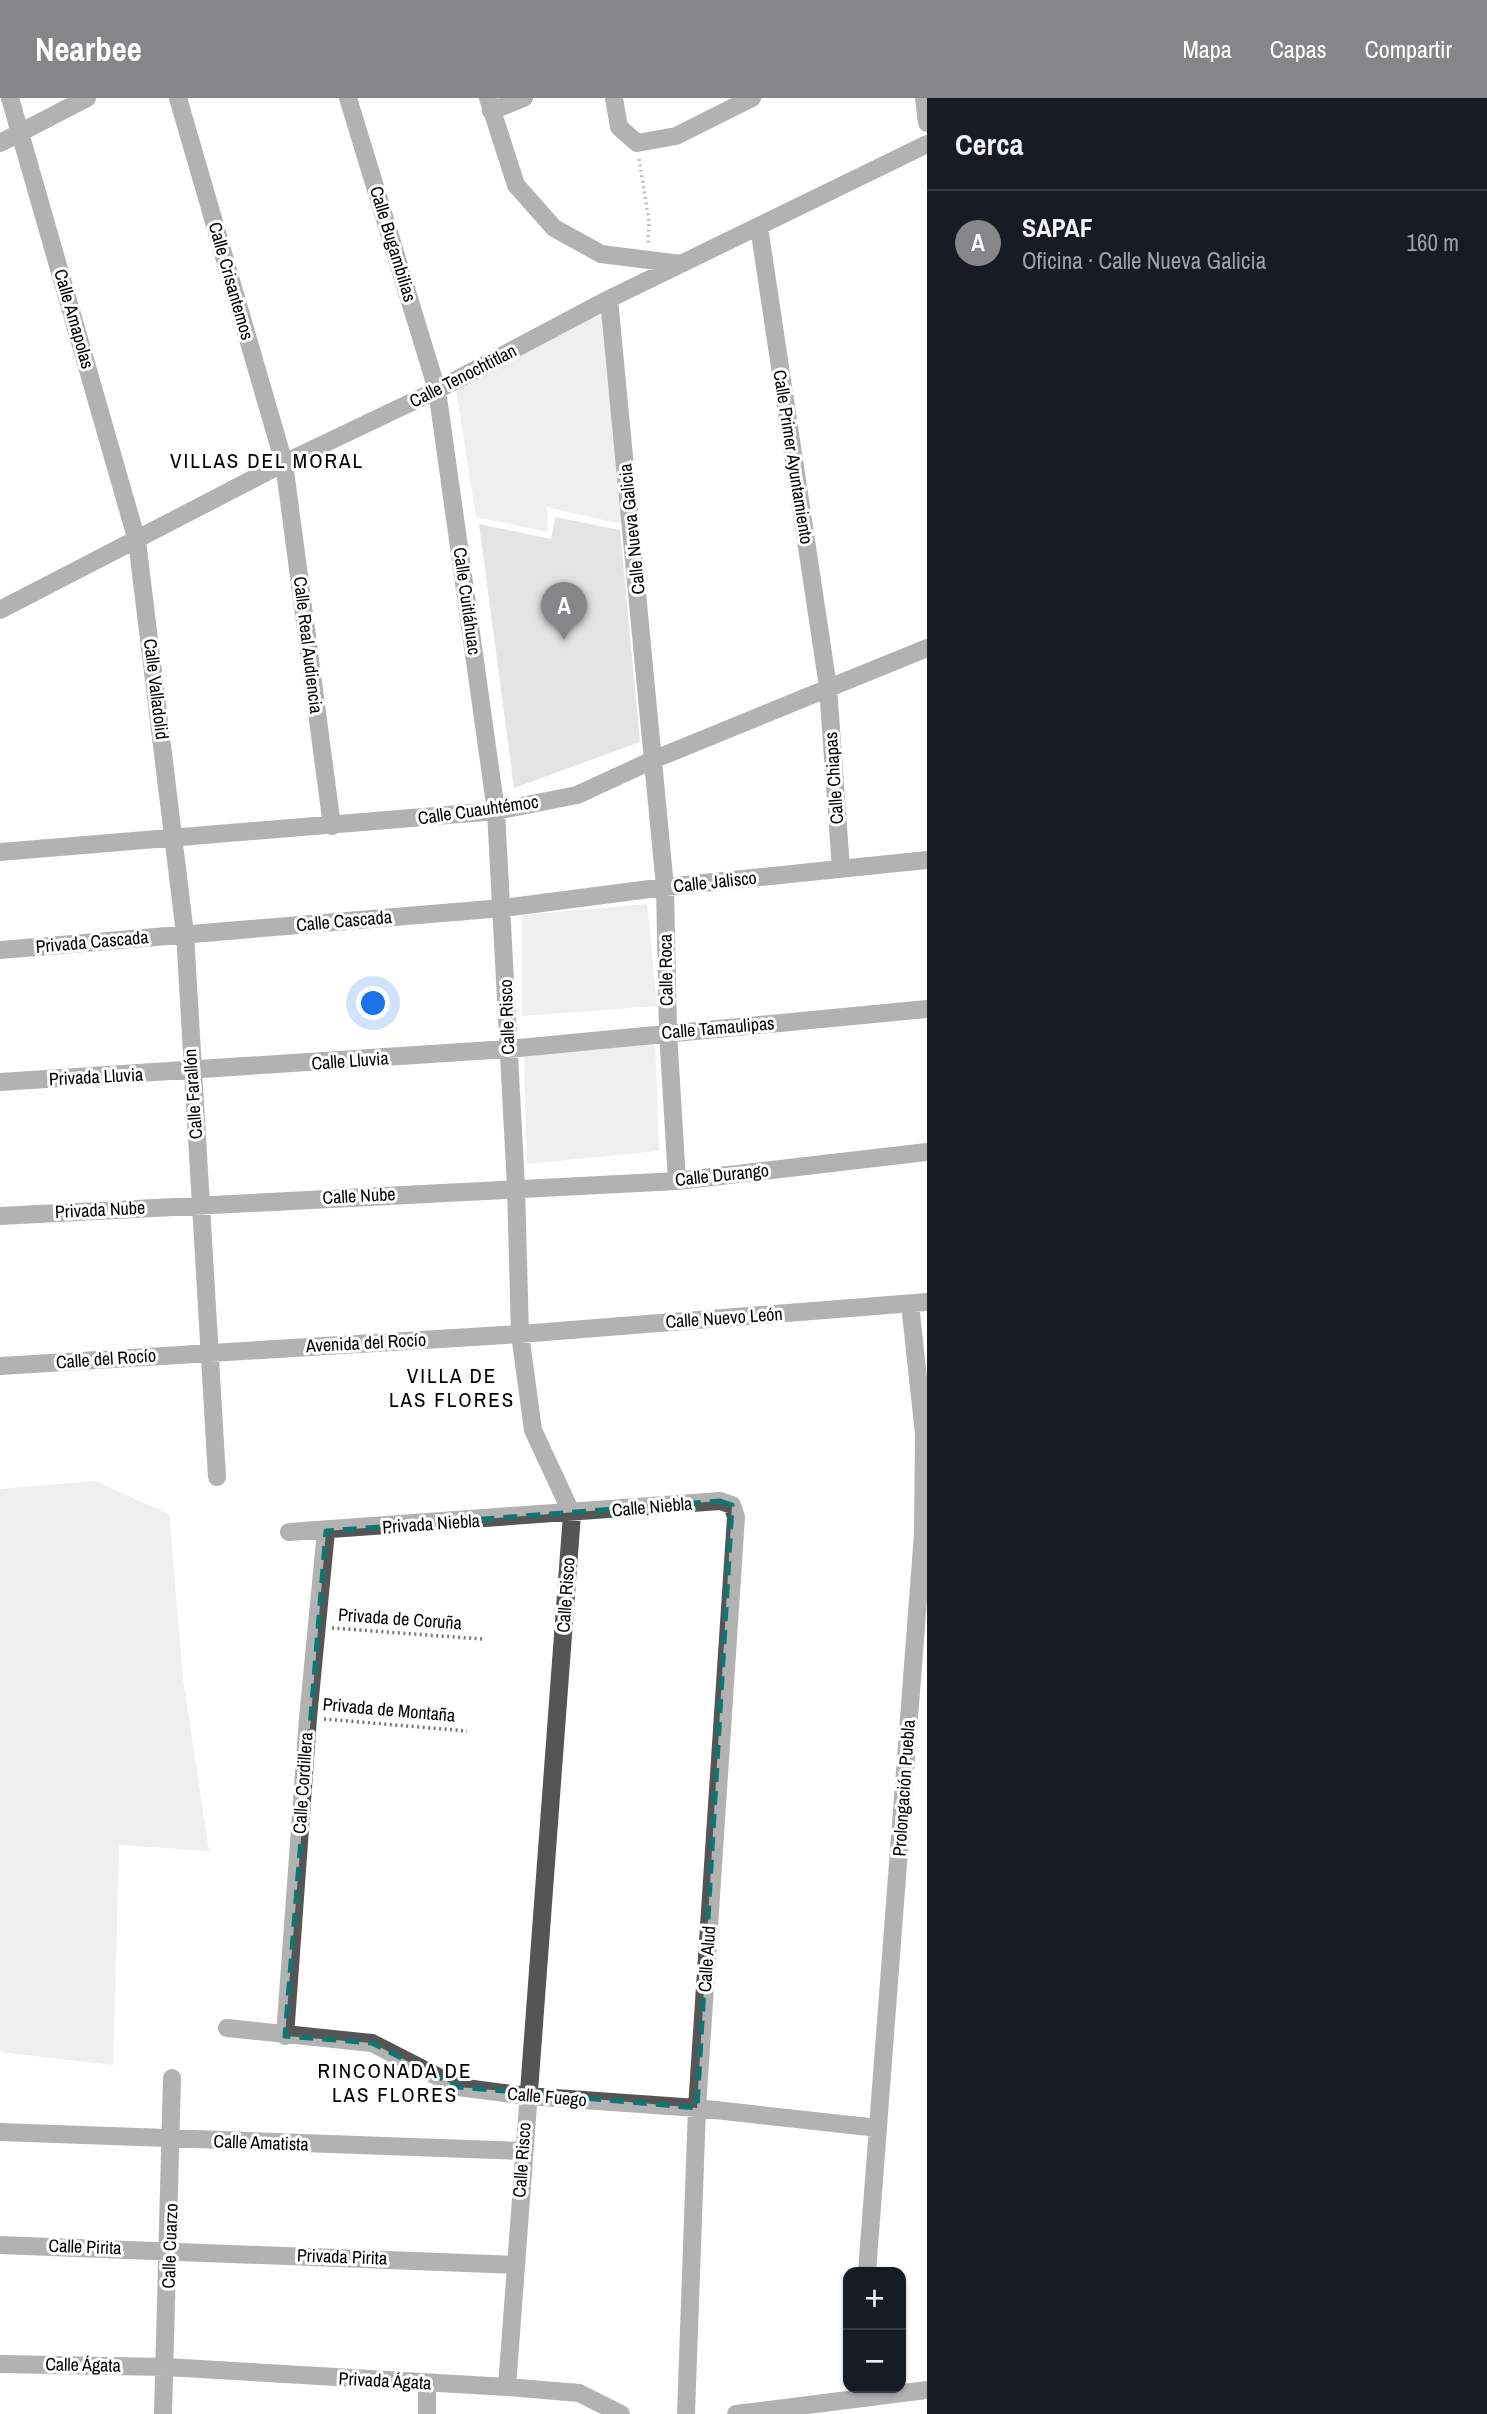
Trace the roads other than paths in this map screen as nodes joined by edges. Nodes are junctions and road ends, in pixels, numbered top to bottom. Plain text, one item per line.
1 (10, 98) edge
2 (87, 98) edge
3 (178, 98) edge
4 (348, 98) edge
5 (524, 98) edge
6 (614, 98) edge
7 (751, 98) edge
8 (924, 98) edge
9 (489, 105) edge
10 (927, 123) edge
11 (20, 133) junction
12 (0, 143) edge
13 (927, 144) edge
14 (759, 227) junction
15 (681, 264) junction
16 (609, 299) junction
17 (437, 390) junction
18 (285, 463) junction
19 (137, 541) junction
20 (0, 610) edge
21 (927, 648) edge
22 (828, 687) junction
23 (655, 759) junction
24 (496, 811) junction
25 (332, 827) junction
26 (175, 837) junction
27 (0, 852) edge
28 (927, 860) edge
29 (841, 869) junction
30 (665, 887) junction
31 (503, 908) junction
32 (185, 934) junction
33 (0, 950) edge
34 (927, 1009) edge
35 (668, 1032) junction
36 (508, 1049) junction
37 (191, 1072) junction
38 (0, 1082) edge
39 (927, 1152) edge
40 (677, 1181) junction
41 (516, 1187) junction
42 (201, 1205) junction
43 (0, 1216) edge
44 (919, 1303) edge
45 (520, 1334) junction
46 (212, 1352) junction
47 (0, 1366) edge
48 (217, 1476) dead end
49 (732, 1506) joint
50 (572, 1514) junction
51 (326, 1531) junction
52 (289, 1532) dead end
53 (227, 2028) dead end
54 (285, 2036) junction
55 (172, 2078) dead end
56 (527, 2096) junction
57 (697, 2108) junction
58 (878, 2128) junction
59 (0, 2132) edge
60 (173, 2140) junction
61 (523, 2151) junction
62 (0, 2245) edge
63 (169, 2250) junction
64 (515, 2264) junction
65 (866, 2267) edge
66 (0, 2364) edge
67 (166, 2367) junction
68 (427, 2384) junction
69 (507, 2387) junction
70 (927, 2390) edge
71 (857, 2400) edge
72 (598, 2410) edge
73 (163, 2414) edge
74 (427, 2414) edge
75 (621, 2414) edge
76 (686, 2414) edge
77 (736, 2414) edge

1 - 11 street, Calle Amapolas
2 - 11 street
3 - 18 street, Calle Crisantemos
4 - 17 street, Calle Bugambilias
5 - 9 street
6 - 7 street
8 - 10 street
9 - 15 street
11 - 12 street
11 - 19 street, Calle Amapolas
13 - 14 street, Calle Tenochtitlan
14 - 15 street, Calle Tenochtitlan
14 - 22 street, Calle Primer Ayuntamiento
15 - 16 street, Calle Tenochtitlan
16 - 17 street, Calle Tenochtitlan
16 - 23 street, Calle Nueva Galicia
17 - 18 street, Calle Tenochtitlan
17 - 24 street, Calle Cuitláhuac
18 - 19 street, Calle Tenochtitlan
18 - 25 street, Calle Real Audiencia
19 - 20 street, Calle Tenochtitlan
19 - 26 street, Calle Valladolid
21 - 22 street, Calle Cuauhtémoc
22 - 23 street, Calle Cuauhtémoc
22 - 29 street, Calle Chiapas
23 - 24 street, Calle Cuauhtémoc
23 - 30 street, Calle Roca
24 - 25 street, Calle Cuauhtémoc
24 - 31 street, Calle Risco
25 - 26 street, Calle Cuauhtémoc
26 - 27 street, Calle Cuauhtémoc
26 - 32 street, Calle Farallón
28 - 29 street, Calle Jalisco
29 - 30 street, Calle Jalisco
30 - 31 street, Calle Jalisco
30 - 35 street, Calle Roca
31 - 32 street, Calle Cascada
31 - 36 street, Calle Risco
32 - 33 street, Privada Cascada
32 - 37 street, Calle Farallón
34 - 35 street, Calle Tamaulipas
35 - 36 street, Calle Tamaulipas
35 - 40 street, Calle Roca
36 - 37 street, Calle Lluvia
36 - 41 street, Calle Risco
37 - 38 street, Privada Lluvia
37 - 42 street, Calle Farallón
39 - 40 street, Calle Durango
40 - 41 street, Calle Durango
41 - 42 street, Calle Nube
41 - 45 street, Calle Risco
42 - 43 street, Privada Nube
42 - 46 street, Calle Farallón
44 - 45 street, Calle Nuevo León
44 - 58 street, Prolongación Puebla
45 - 46 street, Avenida del Rocío
45 - 50 street, Calle Risco
46 - 47 street, Calle del Rocío
46 - 48 street, Calle Farallón
49 - 50 street, Calle Niebla
49 - 57 street, Calle Alud
50 - 51 street, Privada Niebla
50 - 56 street, Calle Risco
51 - 52 street, Privada Niebla
51 - 54 street, Calle Cordillera
53 - 54 street, Calle Fuego
54 - 56 street, Calle Fuego
55 - 60 street, Calle Cuarzo
56 - 57 street, Calle Fuego
56 - 61 street, Calle Risco
57 - 58 street, Calle Fuego
57 - 76 street, Calle Alud
58 - 65 street, Prolongación Puebla
59 - 60 street, Calle Amatista
60 - 61 street, Calle Amatista
60 - 63 street, Calle Cuarzo
61 - 64 street, Calle Risco
62 - 63 street, Calle Pirita
63 - 64 street, Privada Pirita
63 - 67 street, Calle Cuarzo
64 - 69 street, Calle Risco
66 - 67 street, Calle Ágata
67 - 68 street, Privada Ágata
67 - 73 street, Calle Cuarzo
68 - 69 street, Privada Ágata
68 - 74 street
69 - 72 street, Privada Ágata
70 - 71 street
71 - 77 street
72 - 75 street, Privada Ágata

